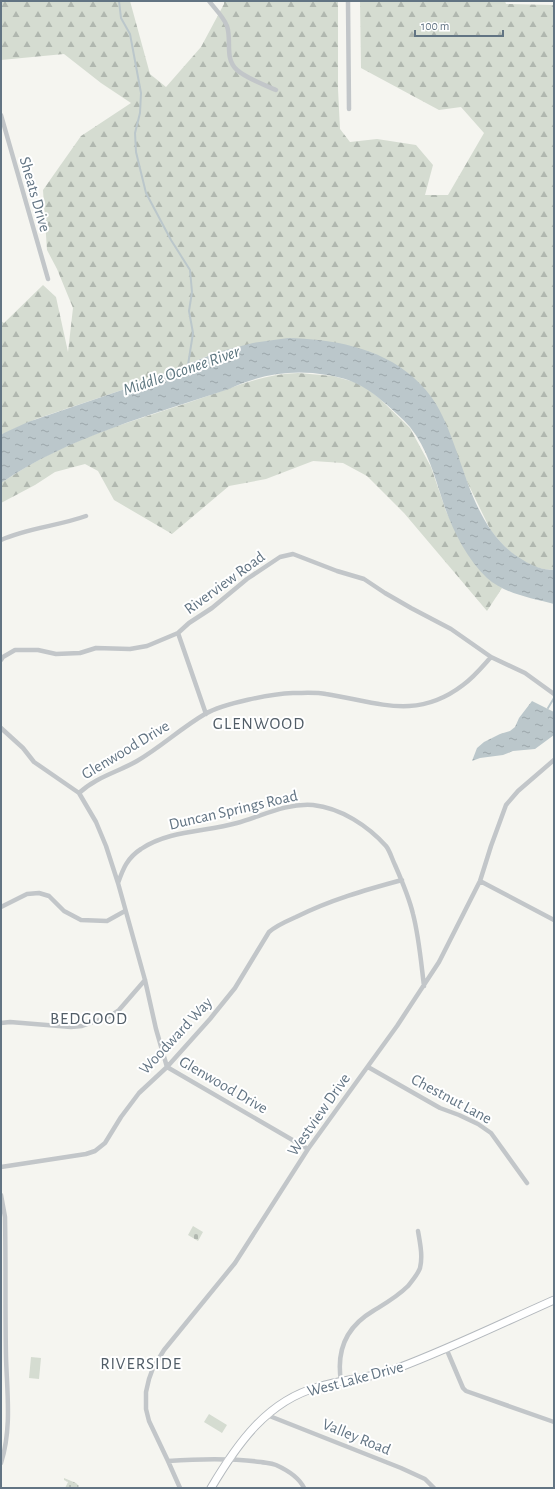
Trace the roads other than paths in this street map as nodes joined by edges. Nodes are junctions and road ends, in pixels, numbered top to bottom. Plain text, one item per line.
1 (208, 1) edge
2 (348, 1) edge
3 (276, 90) dead end
4 (349, 109) dead end
5 (1, 115) edge
6 (48, 279) dead end
7 (86, 516) dead end
8 (1, 540) edge
9 (178, 633) junction
10 (491, 657) junction
11 (1, 660) edge
12 (554, 694) edge
13 (206, 714) junction
14 (1, 728) edge
15 (554, 760) edge
16 (79, 793) junction
17 (402, 880) junction
18 (480, 881) junction
19 (118, 883) junction
20 (1, 907) edge
21 (125, 911) junction
22 (554, 920) edge
23 (145, 980) junction
24 (424, 986) junction
25 (1, 1023) edge
26 (167, 1067) junction
27 (368, 1067) junction
28 (308, 1149) junction
29 (1, 1167) edge
30 (527, 1183) dead end
31 (1, 1195) edge
32 (418, 1231) dead end
33 (554, 1300) edge
34 (446, 1348) junction
35 (1, 1378) edge
36 (7, 1378) junction
37 (341, 1381) junction
38 (267, 1415) junction
39 (554, 1422) edge
40 (228, 1460) junction
41 (168, 1461) junction
42 (1, 1463) edge
43 (180, 1488) edge
44 (211, 1488) edge
45 (304, 1488) edge
46 (434, 1488) edge

1 - 3 street
2 - 4 street
5 - 6 street, Sheats Drive
7 - 8 street
9 - 10 street, Riverview Road
9 - 11 street, Riverview Road
9 - 13 street
10 - 12 street, Riverview Road
10 - 13 street, Glenwood Drive
13 - 16 street, Glenwood Drive
14 - 16 street
15 - 18 street, Westview Drive
16 - 19 street, Glenwood Drive
17 - 19 street, Duncan Springs Road
17 - 24 street, Duncan Springs Road
17 - 26 street, Woodward Way
18 - 22 street
18 - 24 street, Westview Drive
19 - 21 street, Glenwood Drive
20 - 21 street
21 - 23 street, Glenwood Drive
23 - 25 street
23 - 26 street, Glenwood Drive
24 - 27 street, Westview Drive
26 - 28 street, Glenwood Drive
26 - 29 street, Woodward Way
27 - 28 street, Westview Drive
27 - 30 street, Chestnut Lane
28 - 41 street, Westview Drive
31 - 36 street
32 - 37 street
33 - 34 main road, West Lake Drive
34 - 37 main road, West Lake Drive
34 - 39 street
35 - 36 street
36 - 42 street
37 - 38 main road, West Lake Drive
38 - 40 main road, West Lake Drive
38 - 46 street, Valley Road
40 - 41 street
40 - 44 main road, West Lake Drive
40 - 45 street
41 - 43 street, Westview Drive

